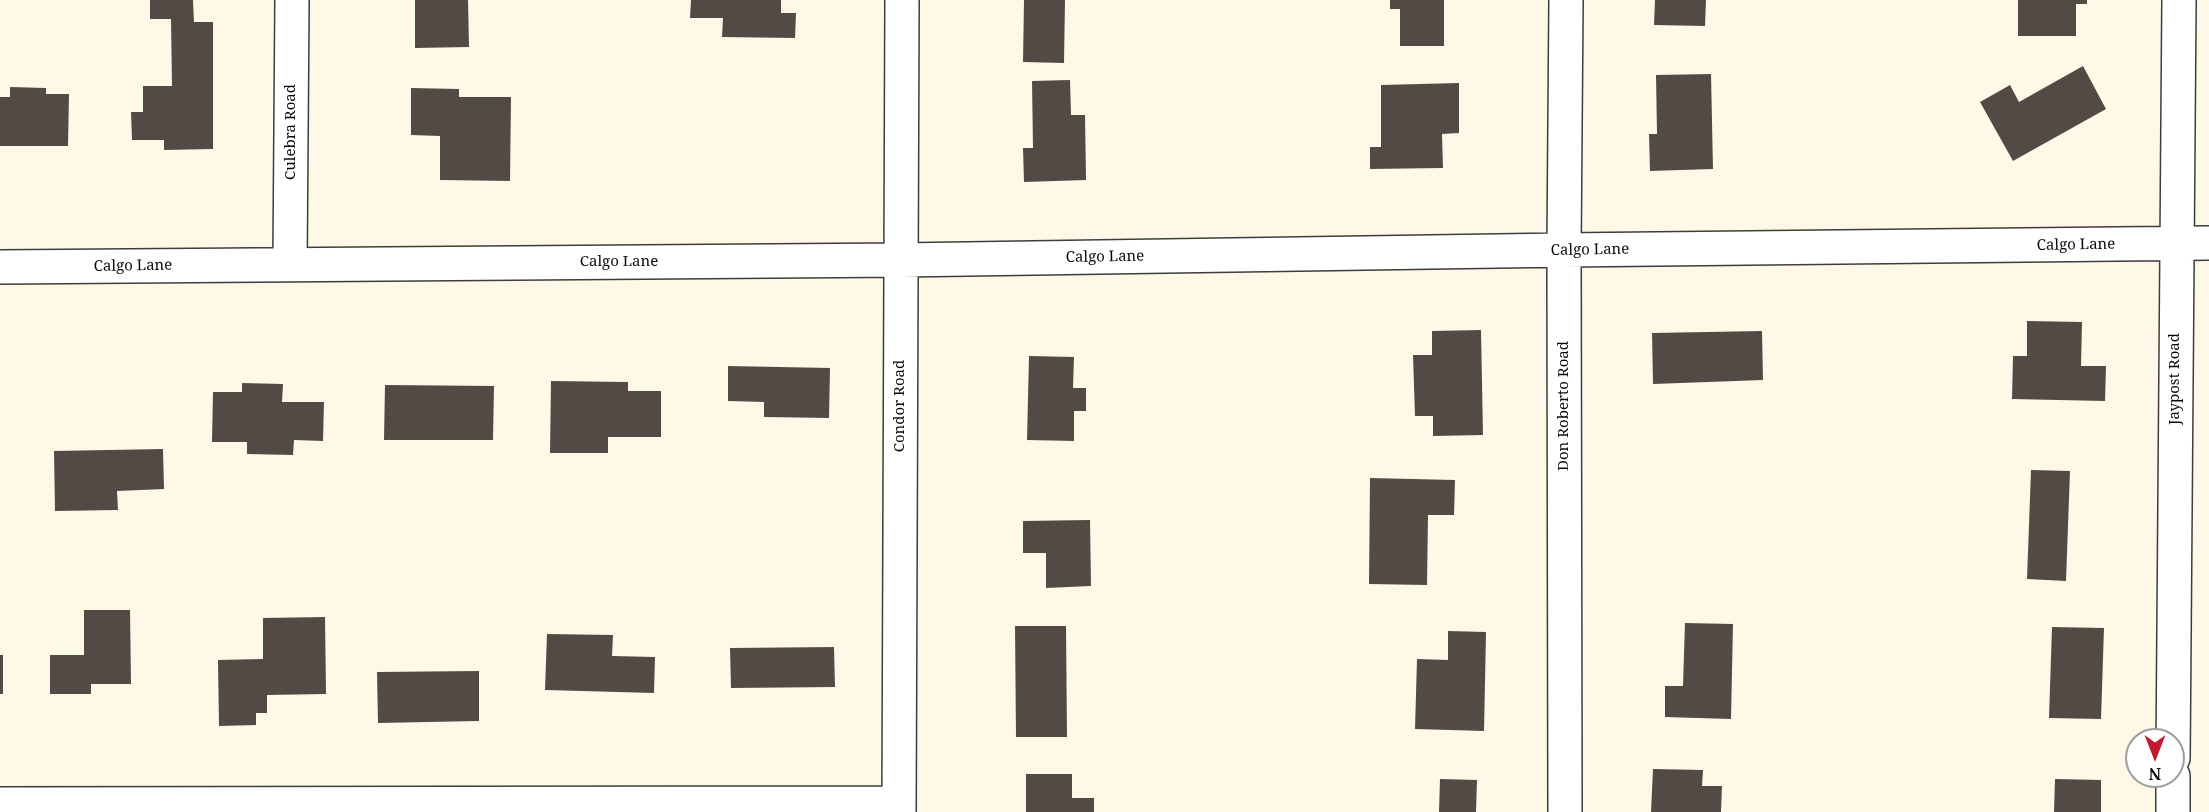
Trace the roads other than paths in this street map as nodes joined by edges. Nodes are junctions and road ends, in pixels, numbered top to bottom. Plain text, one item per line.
1 (292, 0) edge
2 (902, 0) edge
3 (1566, 0) edge
4 (2179, 0) edge
5 (2209, 243) edge
6 (2176, 244) junction
7 (1564, 250) junction
8 (901, 260) junction
9 (290, 264) junction
10 (0, 267) edge
11 (2173, 728) edge
12 (2173, 788) edge
13 (0, 804) edge
14 (899, 807) edge
15 (1565, 812) edge
16 (2173, 812) edge

1 - 9 street, Culebra Road
2 - 8 street, Condor Road
3 - 7 street, Don Roberto Road
4 - 6 street, Jaypost Road
5 - 6 street, Calgo Lane
6 - 7 street, Calgo Lane
6 - 11 street, Jaypost Road
7 - 8 street, Calgo Lane
7 - 15 street, Don Roberto Road
8 - 9 street, Calgo Lane
8 - 14 street, Condor Road
9 - 10 street, Calgo Lane
12 - 16 street
13 - 14 street

